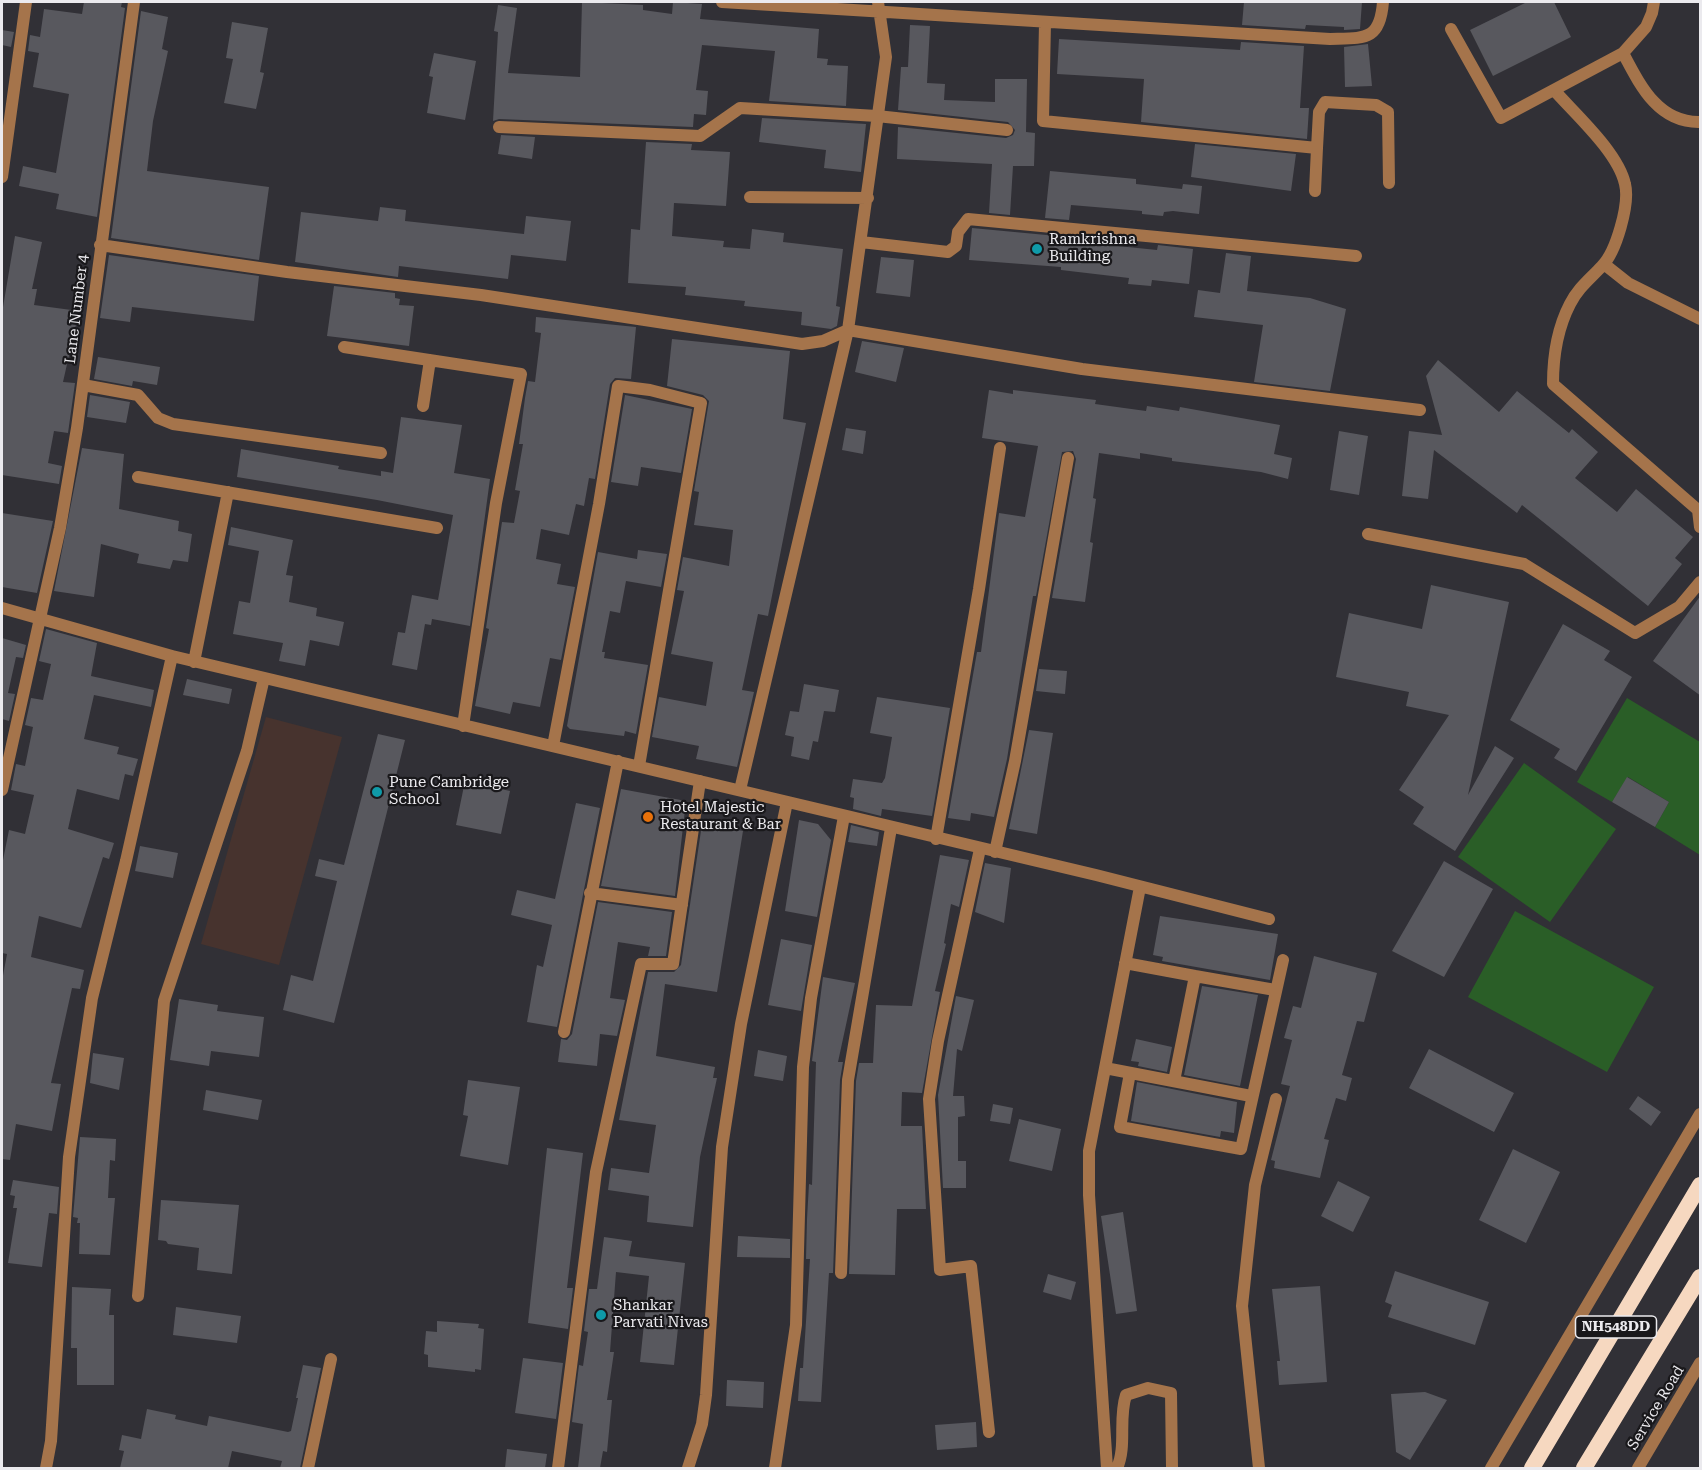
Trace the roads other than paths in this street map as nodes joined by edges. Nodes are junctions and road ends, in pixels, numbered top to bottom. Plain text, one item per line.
1 (26, 2) edge
2 (134, 2) edge
3 (722, 2) edge
4 (1383, 2) edge
5 (1654, 2) edge
6 (879, 7) edge
7 (1045, 23) junction
8 (1451, 29) dead end
9 (1623, 53) junction
10 (1554, 90) junction
11 (877, 116) junction
12 (1701, 122) edge
13 (499, 127) dead end
14 (1007, 130) dead end
15 (1317, 148) junction
16 (2, 177) edge
17 (1389, 183) dead end
18 (1315, 191) dead end
19 (750, 197) dead end
20 (868, 198) junction
21 (861, 242) junction
22 (100, 244) junction
23 (1356, 256) dead end
24 (1604, 264) junction
25 (1701, 319) edge
26 (848, 330) junction
27 (344, 347) dead end
28 (430, 360) junction
29 (83, 385) junction
30 (423, 406) dead end
31 (1420, 410) dead end
32 (1000, 448) dead end
33 (381, 453) dead end
34 (1068, 459) dead end
35 (138, 477) dead end
36 (228, 492) junction
37 (1701, 527) edge
38 (437, 528) dead end
39 (1368, 534) dead end
40 (1701, 582) edge
41 (2, 608) edge
42 (39, 619) junction
43 (172, 657) junction
44 (194, 662) junction
45 (264, 678) junction
46 (463, 726) junction
47 (552, 746) junction
48 (618, 761) junction
49 (639, 766) junction
50 (700, 781) junction
51 (2, 790) edge
52 (740, 790) junction
53 (787, 802) junction
54 (844, 816) junction
55 (891, 828) junction
56 (936, 839) junction
57 (980, 849) junction
58 (996, 852) junction
59 (1140, 887) junction
60 (590, 893) junction
61 (682, 905) junction
62 (1269, 919) dead end
63 (1283, 960) dead end
64 (1125, 963) junction
65 (1195, 976) junction
66 (1275, 990) junction
67 (564, 1032) dead end
68 (1106, 1068) junction
69 (1130, 1073) junction
70 (1174, 1081) junction
71 (1251, 1096) junction
72 (1276, 1099) dead end
73 (1701, 1114) edge
74 (1701, 1185) edge
75 (841, 1273) dead end
76 (1701, 1276) edge
77 (138, 1296) dead end
78 (331, 1359) dead end
79 (1701, 1363) edge
80 (989, 1432) dead end
81 (46, 1468) edge
82 (308, 1468) edge
83 (558, 1468) edge
84 (688, 1468) edge
85 (776, 1468) edge
86 (1107, 1468) edge
87 (1117, 1468) edge
88 (1172, 1468) edge
89 (1259, 1468) edge
90 (1491, 1468) edge
91 (1532, 1468) edge
92 (1584, 1468) edge
93 (1638, 1468) edge

1 - 16 street
2 - 22 street, Lane Number 4
3 - 6 street
4 - 7 street
5 - 9 street
6 - 7 street
6 - 11 street
7 - 15 street
8 - 10 street
9 - 10 street
9 - 12 street
10 - 24 street
11 - 13 street
11 - 14 street
11 - 20 street
15 - 17 street
15 - 18 street
19 - 20 street
20 - 21 street
21 - 23 street
21 - 26 street
22 - 26 street
22 - 29 street, Lane Number 4
24 - 25 street
24 - 37 street
26 - 31 street
26 - 52 street
27 - 28 street
28 - 30 street
28 - 46 street
29 - 33 street
29 - 42 street, Lane Number 4
32 - 56 street
34 - 58 street
35 - 36 street
36 - 38 street
36 - 44 street
39 - 40 street
41 - 42 street
42 - 43 street
42 - 51 street, Lane Number 4
43 - 44 street
43 - 81 street
44 - 45 street
45 - 46 street
45 - 77 street
46 - 47 street
47 - 48 street
47 - 49 street
48 - 49 street
48 - 60 street
49 - 50 street
50 - 52 street
50 - 61 street
52 - 53 street
53 - 54 street
53 - 84 street
54 - 55 street
54 - 85 street
55 - 56 street
55 - 75 street
56 - 57 street
57 - 58 street
57 - 80 street
58 - 59 street
59 - 62 street
59 - 64 street
60 - 61 street
60 - 67 street
61 - 83 street
63 - 66 street
64 - 65 street
64 - 68 street
65 - 66 street
65 - 70 street
66 - 71 street
68 - 69 street
68 - 86 street
69 - 70 street
69 - 71 street
70 - 71 street
72 - 89 street
73 - 90 street
74 - 91 highway, NH548DD
76 - 92 highway, NH548DD
78 - 82 street
79 - 93 street, Service Road
87 - 88 street

